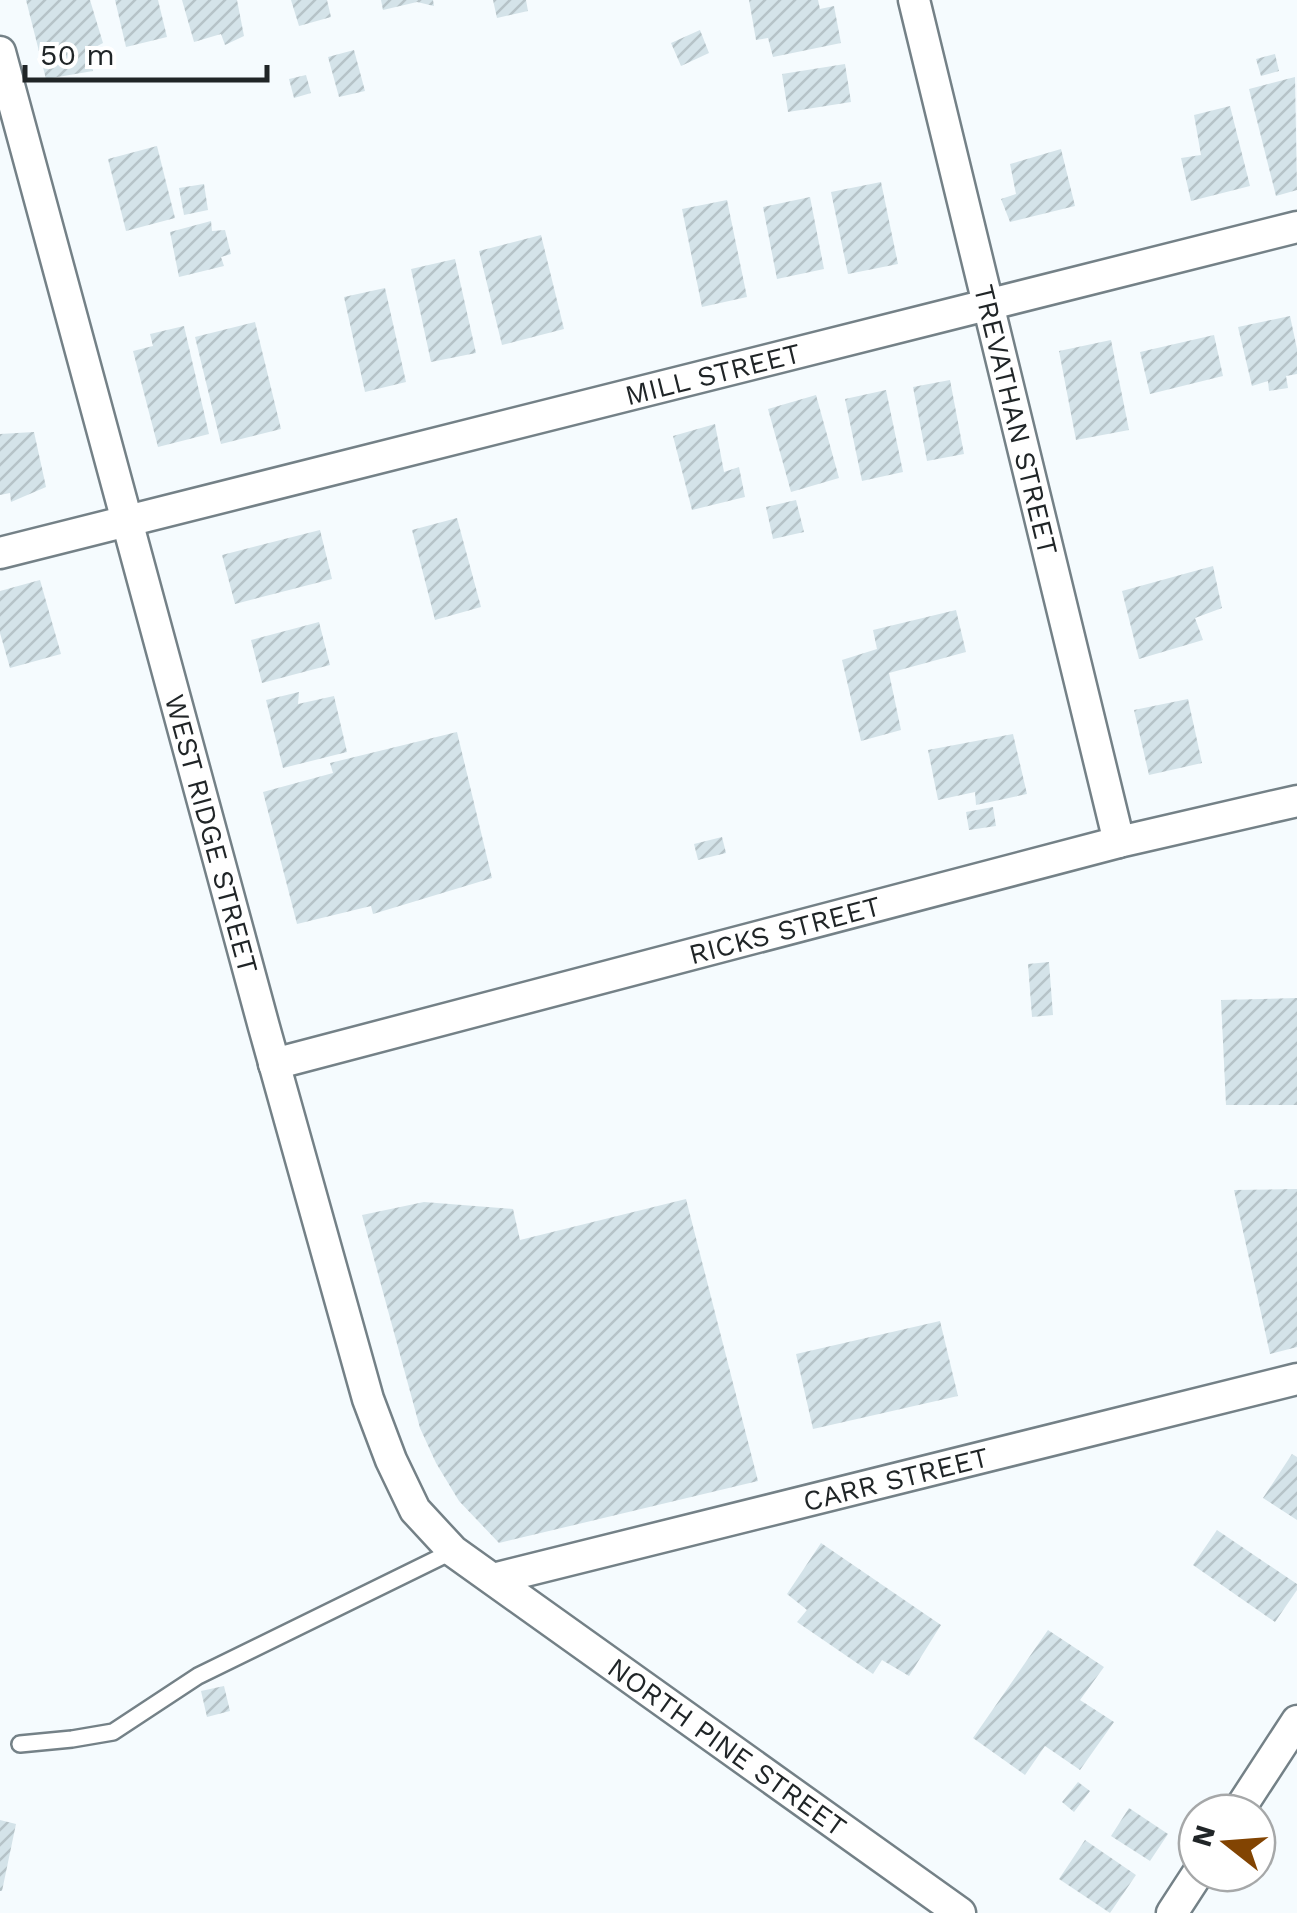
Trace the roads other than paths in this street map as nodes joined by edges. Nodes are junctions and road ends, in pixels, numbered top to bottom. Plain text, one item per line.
1 (914, 0) edge
2 (0, 52) edge
3 (1297, 227) edge
4 (988, 304) junction
5 (128, 520) junction
6 (0, 553) edge
7 (1297, 800) edge
8 (1118, 842) junction
9 (274, 1064) junction
10 (1297, 1379) edge
11 (453, 1551) junction
12 (493, 1579) junction
13 (1297, 1721) edge
14 (20, 1744) dead end
15 (1250, 1793) edge
16 (960, 1913) edge

1 - 4 street, TREVATHAN STREET
2 - 5 street, WEST RIDGE STREET
3 - 4 street, MILL STREET
4 - 5 street, MILL STREET
4 - 8 street, TREVATHAN STREET
5 - 6 street, MILL STREET
5 - 9 street, WEST RIDGE STREET
7 - 8 street, RICKS STREET
8 - 9 street, RICKS STREET
9 - 11 street, WEST RIDGE STREET
10 - 12 street, CARR STREET
11 - 12 street, WEST RIDGE STREET
11 - 14 lane
12 - 16 street, NORTH PINE STREET
13 - 15 street

